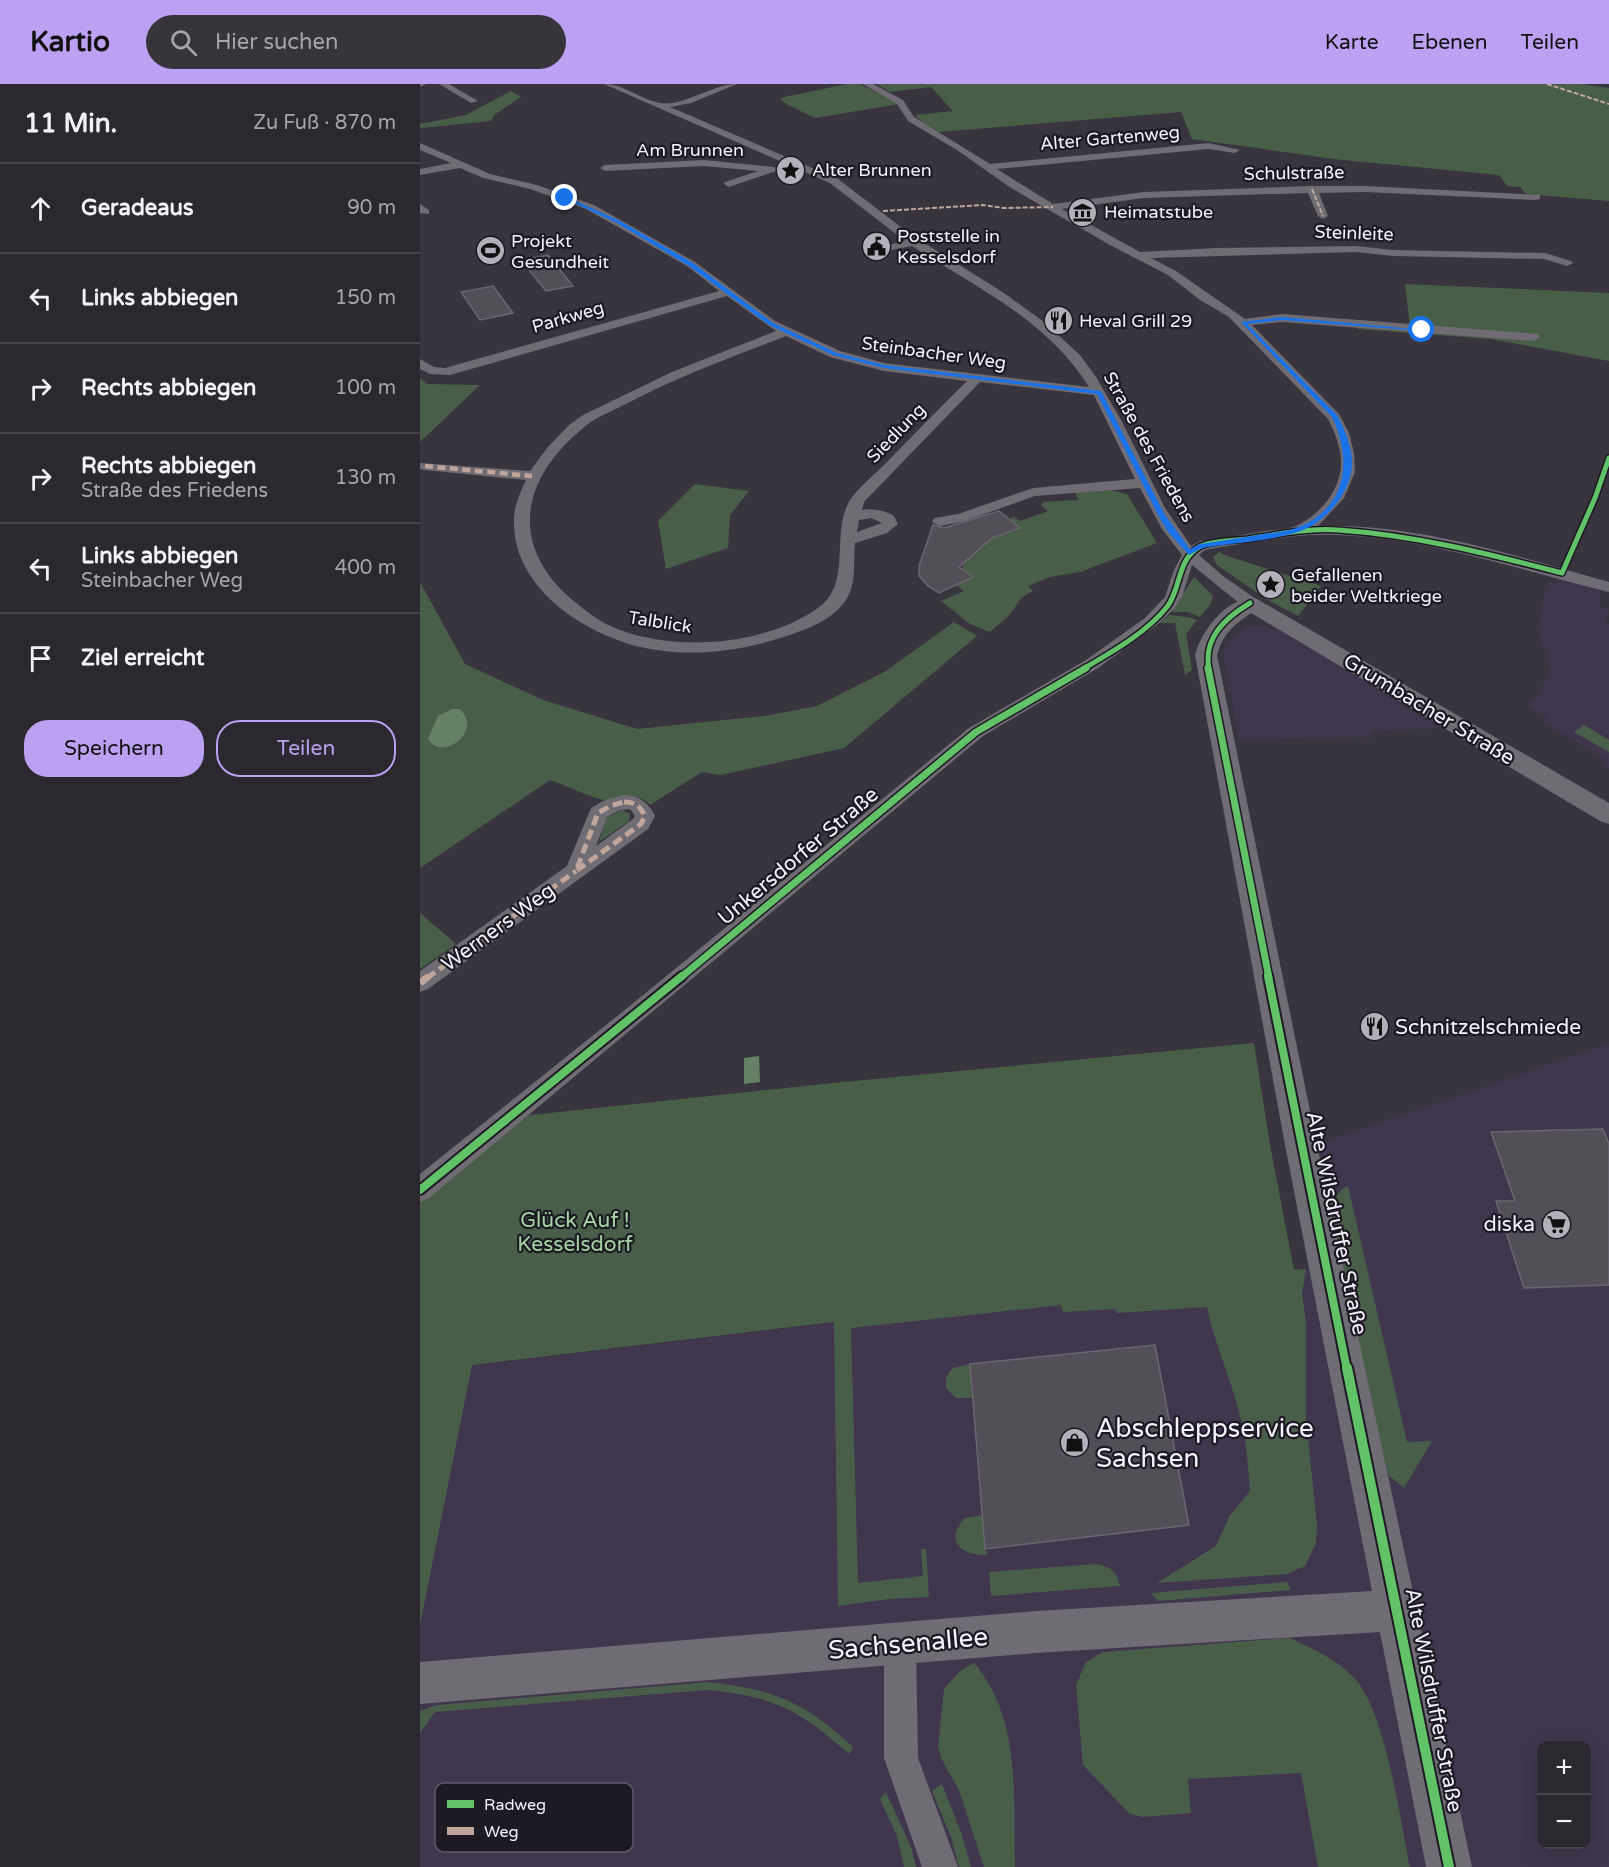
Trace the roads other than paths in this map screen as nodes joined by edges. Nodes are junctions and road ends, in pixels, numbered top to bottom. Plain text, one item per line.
1 (443, 84) edge
2 (608, 84) edge
3 (733, 84) edge
4 (867, 84) edge
5 (474, 102) dead end
6 (663, 106) junction
7 (420, 146) edge
8 (1235, 150) dead end
9 (458, 165) junction
10 (800, 165) junction
11 (988, 167) junction
12 (605, 168) dead end
13 (774, 170) junction
14 (420, 172) edge
15 (729, 184) dead end
16 (1312, 189) junction
17 (1536, 197) dead end
18 (1053, 207) junction
19 (1323, 216) dead end
20 (914, 242) junction
21 (868, 253) dead end
22 (1139, 255) junction
23 (1567, 263) dead end
24 (729, 292) junction
25 (1242, 323) junction
26 (784, 332) junction
27 (1534, 337) dead end
28 (420, 363) edge
29 (976, 379) junction
30 (1099, 392) junction
31 (425, 466) dead end
32 (532, 476) junction
33 (1144, 483) junction
34 (852, 518) junction
35 (940, 521) dead end
36 (1296, 531) junction
37 (848, 540) junction
38 (1189, 553) junction
39 (1609, 587) edge
40 (1250, 603) junction
41 (1609, 815) edge
42 (576, 871) dead end
43 (420, 983) edge
44 (420, 1190) edge
45 (1397, 1610) junction
46 (900, 1644) junction
47 (420, 1683) edge
48 (940, 1867) edge
49 (1449, 1867) edge

1 - 5 street
2 - 6 street, Straße des Friedens
3 - 6 street
4 - 11 street
6 - 10 street, Straße des Friedens
7 - 9 street, Steinbacher Weg
8 - 11 street, Alter Gartenweg
9 - 14 street
9 - 24 street, Steinbacher Weg
10 - 13 street, Am Brunnen
10 - 20 street, Straße des Friedens
11 - 18 street
12 - 13 street, Am Brunnen
13 - 15 street, Am Brunnen
16 - 17 street, Schulstraße
16 - 18 street, Schulstraße
16 - 19 street
18 - 22 street
20 - 21 street
20 - 30 street, Straße des Friedens
22 - 23 street, Steinleite
22 - 25 street
24 - 26 street, Steinbacher Weg
24 - 28 street, Parkweg
25 - 27 street
25 - 36 street
26 - 29 street, Steinbacher Weg
26 - 32 street, Talblick
29 - 30 street, Steinbacher Weg
29 - 34 street, Siedlung
30 - 33 street, Straße des Friedens
31 - 32 street
32 - 37 street, Talblick
33 - 35 street
33 - 38 street, Straße des Friedens
34 - 37 street, Talblick
34 - 37 street
36 - 38 street
36 - 39 street
38 - 40 street, Straße des Friedens
38 - 44 street, Unkersdorfer Straße
40 - 41 street, Grumbacher Straße
40 - 45 street, Alte Wilsdruffer Straße
42 - 43 street, Werners Weg
45 - 46 street, Sachsenallee
45 - 49 street, Alte Wilsdruffer Straße
46 - 47 street, Sachsenallee
46 - 48 street

